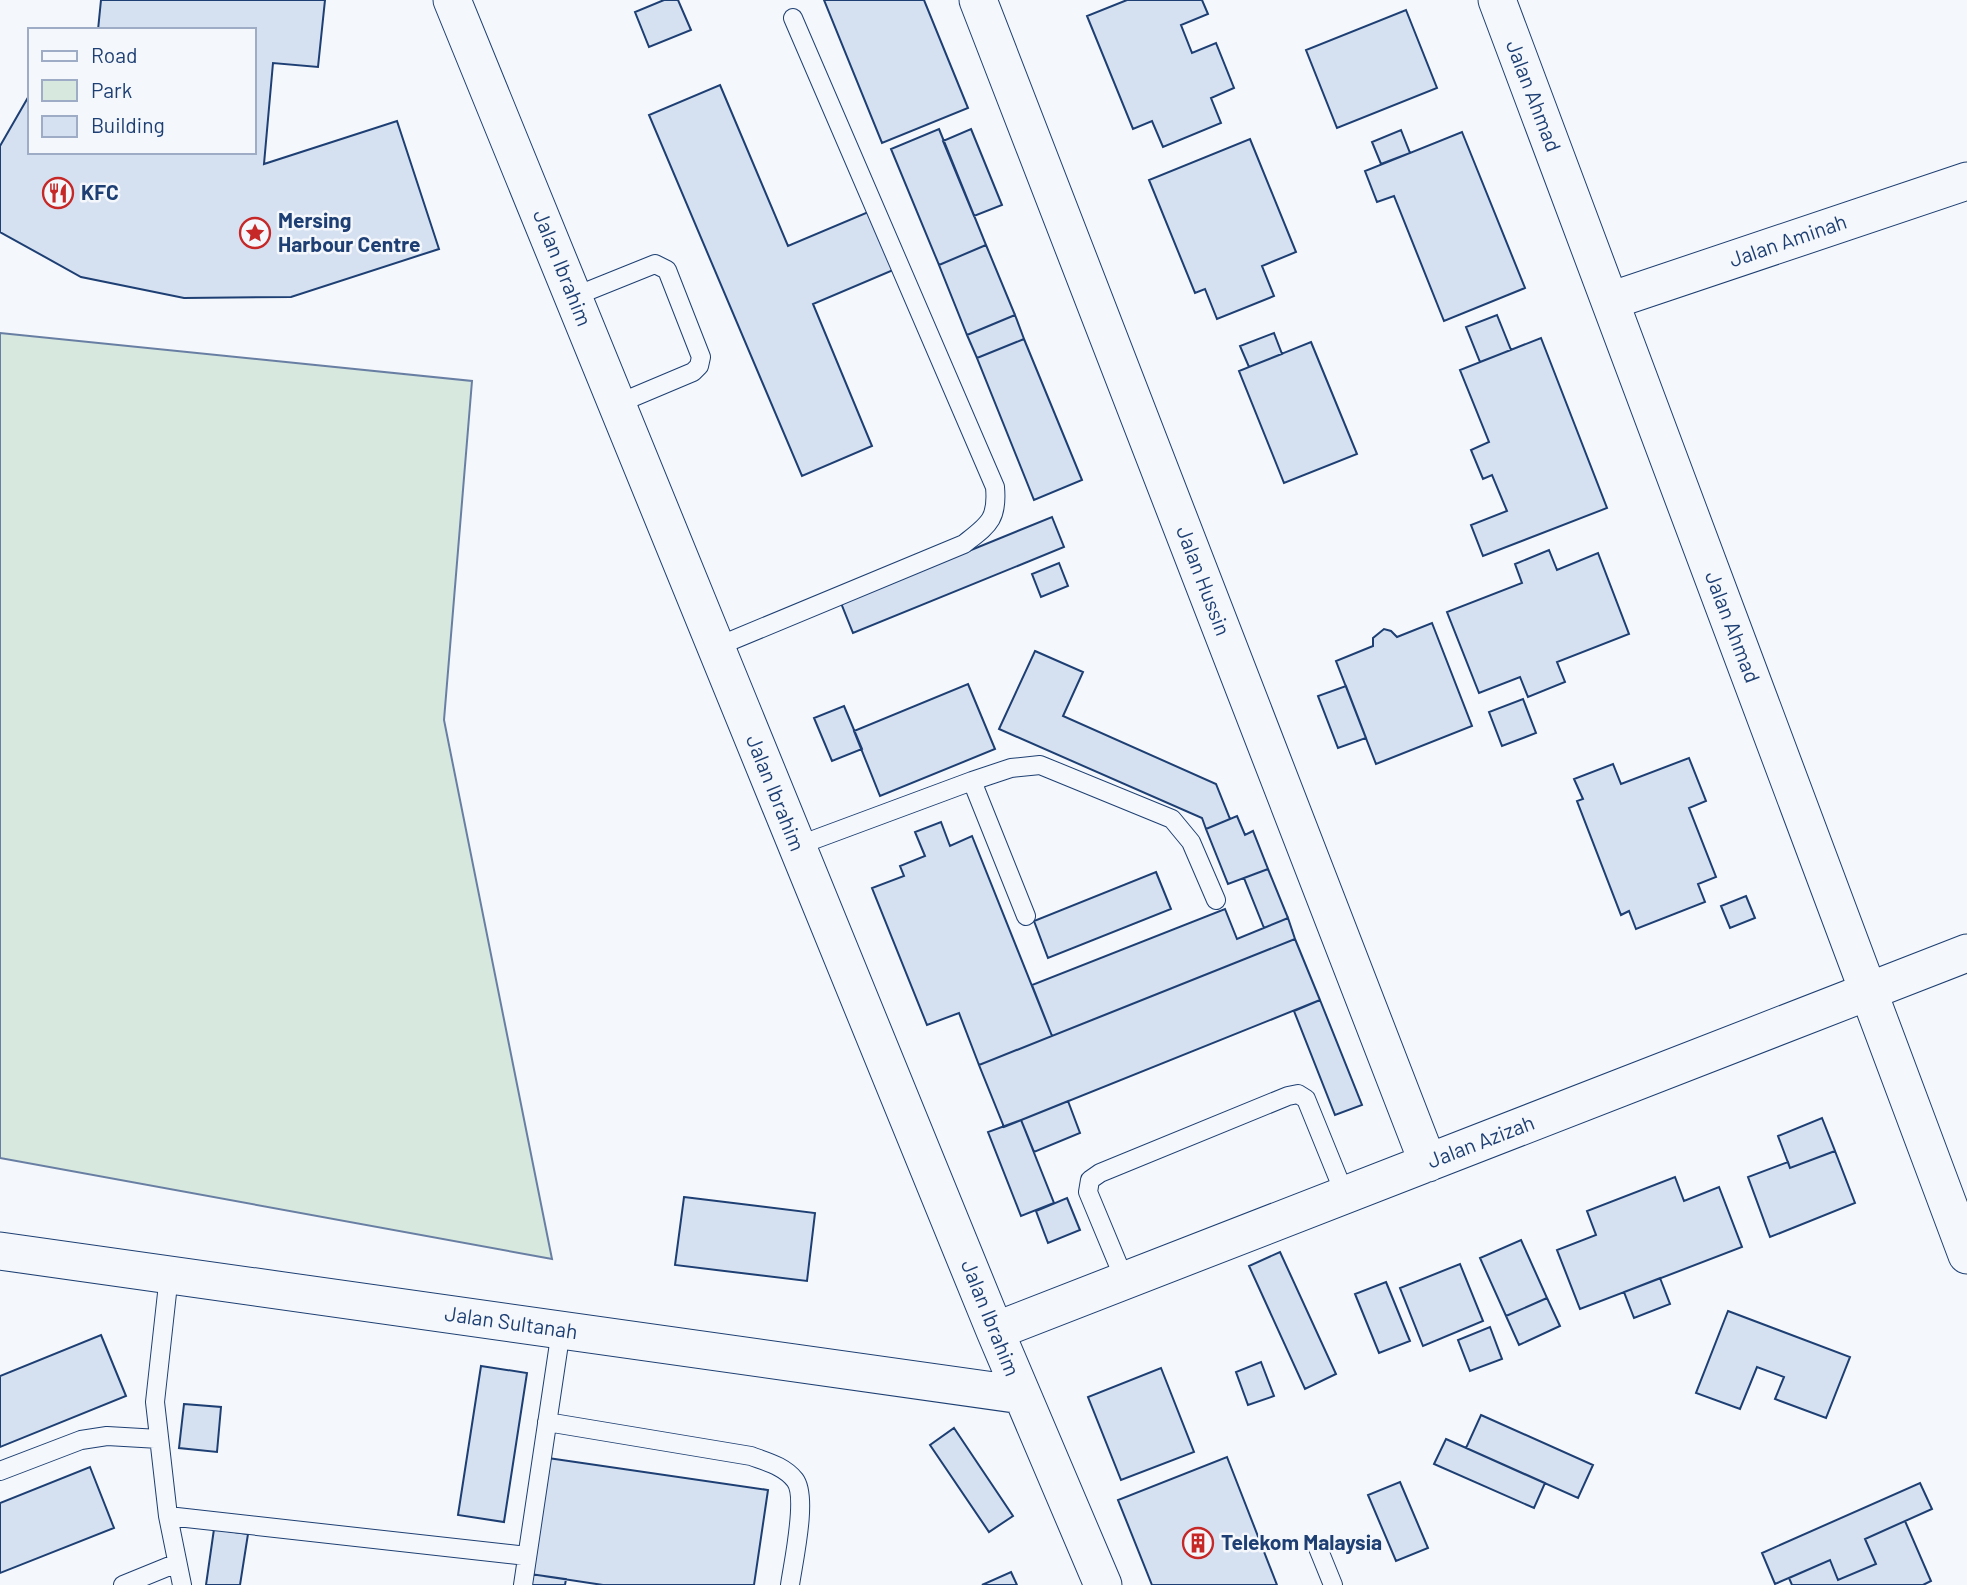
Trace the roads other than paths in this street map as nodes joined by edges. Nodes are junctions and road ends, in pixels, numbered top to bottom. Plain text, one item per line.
1 (452, 0) edge
2 (978, 0) edge
3 (1497, 0) edge
4 (793, 18) dead end
5 (1967, 181) edge
6 (573, 297) junction
7 (1610, 301) junction
8 (617, 404) junction
9 (716, 647) junction
10 (972, 781) junction
11 (797, 846) junction
12 (1216, 900) dead end
13 (1026, 916) dead end
14 (1967, 953) edge
15 (1868, 991) junction
16 (1427, 1163) junction
17 (1345, 1195) junction
18 (0, 1251) edge
19 (1967, 1255) edge
20 (169, 1275) junction
21 (1125, 1281) junction
22 (561, 1330) junction
23 (995, 1331) junction
24 (1022, 1395) junction
25 (547, 1422) junction
26 (159, 1439) junction
27 (0, 1471) edge
28 (169, 1516) junction
29 (1318, 1548) dead end
30 (527, 1556) junction
31 (177, 1563) junction
32 (124, 1585) edge
33 (183, 1585) edge
34 (523, 1585) edge
35 (790, 1585) edge
36 (1103, 1585) edge
37 (1333, 1585) edge

1 - 6 street, Jalan Ibrahim
2 - 16 street, Jalan Hussin
3 - 7 street, Jalan Ahmad
4 - 9 lane
5 - 7 street, Jalan Aminah
6 - 8 street, Jalan Ibrahim
6 - 8 lane
7 - 15 street, Jalan Ahmad
8 - 9 street, Jalan Ibrahim
9 - 11 street, Jalan Ibrahim
10 - 11 lane
10 - 12 lane
10 - 13 lane
11 - 23 street, Jalan Ibrahim
14 - 15 street, Jalan Azizah
15 - 16 street, Jalan Azizah
15 - 19 street, Jalan Ahmad
16 - 17 street, Jalan Azizah
17 - 21 street, Jalan Azizah
17 - 21 lane
18 - 20 street, Jalan Sultanah
20 - 22 street, Jalan Sultanah
20 - 26 lane
21 - 23 street, Jalan Azizah
22 - 24 street, Jalan Sultanah
22 - 25 lane
23 - 24 street, Jalan Ibrahim
24 - 36 street, Jalan Ibrahim
25 - 30 lane
25 - 35 lane
26 - 27 lane
26 - 28 lane
28 - 30 lane
28 - 31 lane
29 - 37 lane
30 - 34 lane
31 - 32 lane
31 - 33 lane

